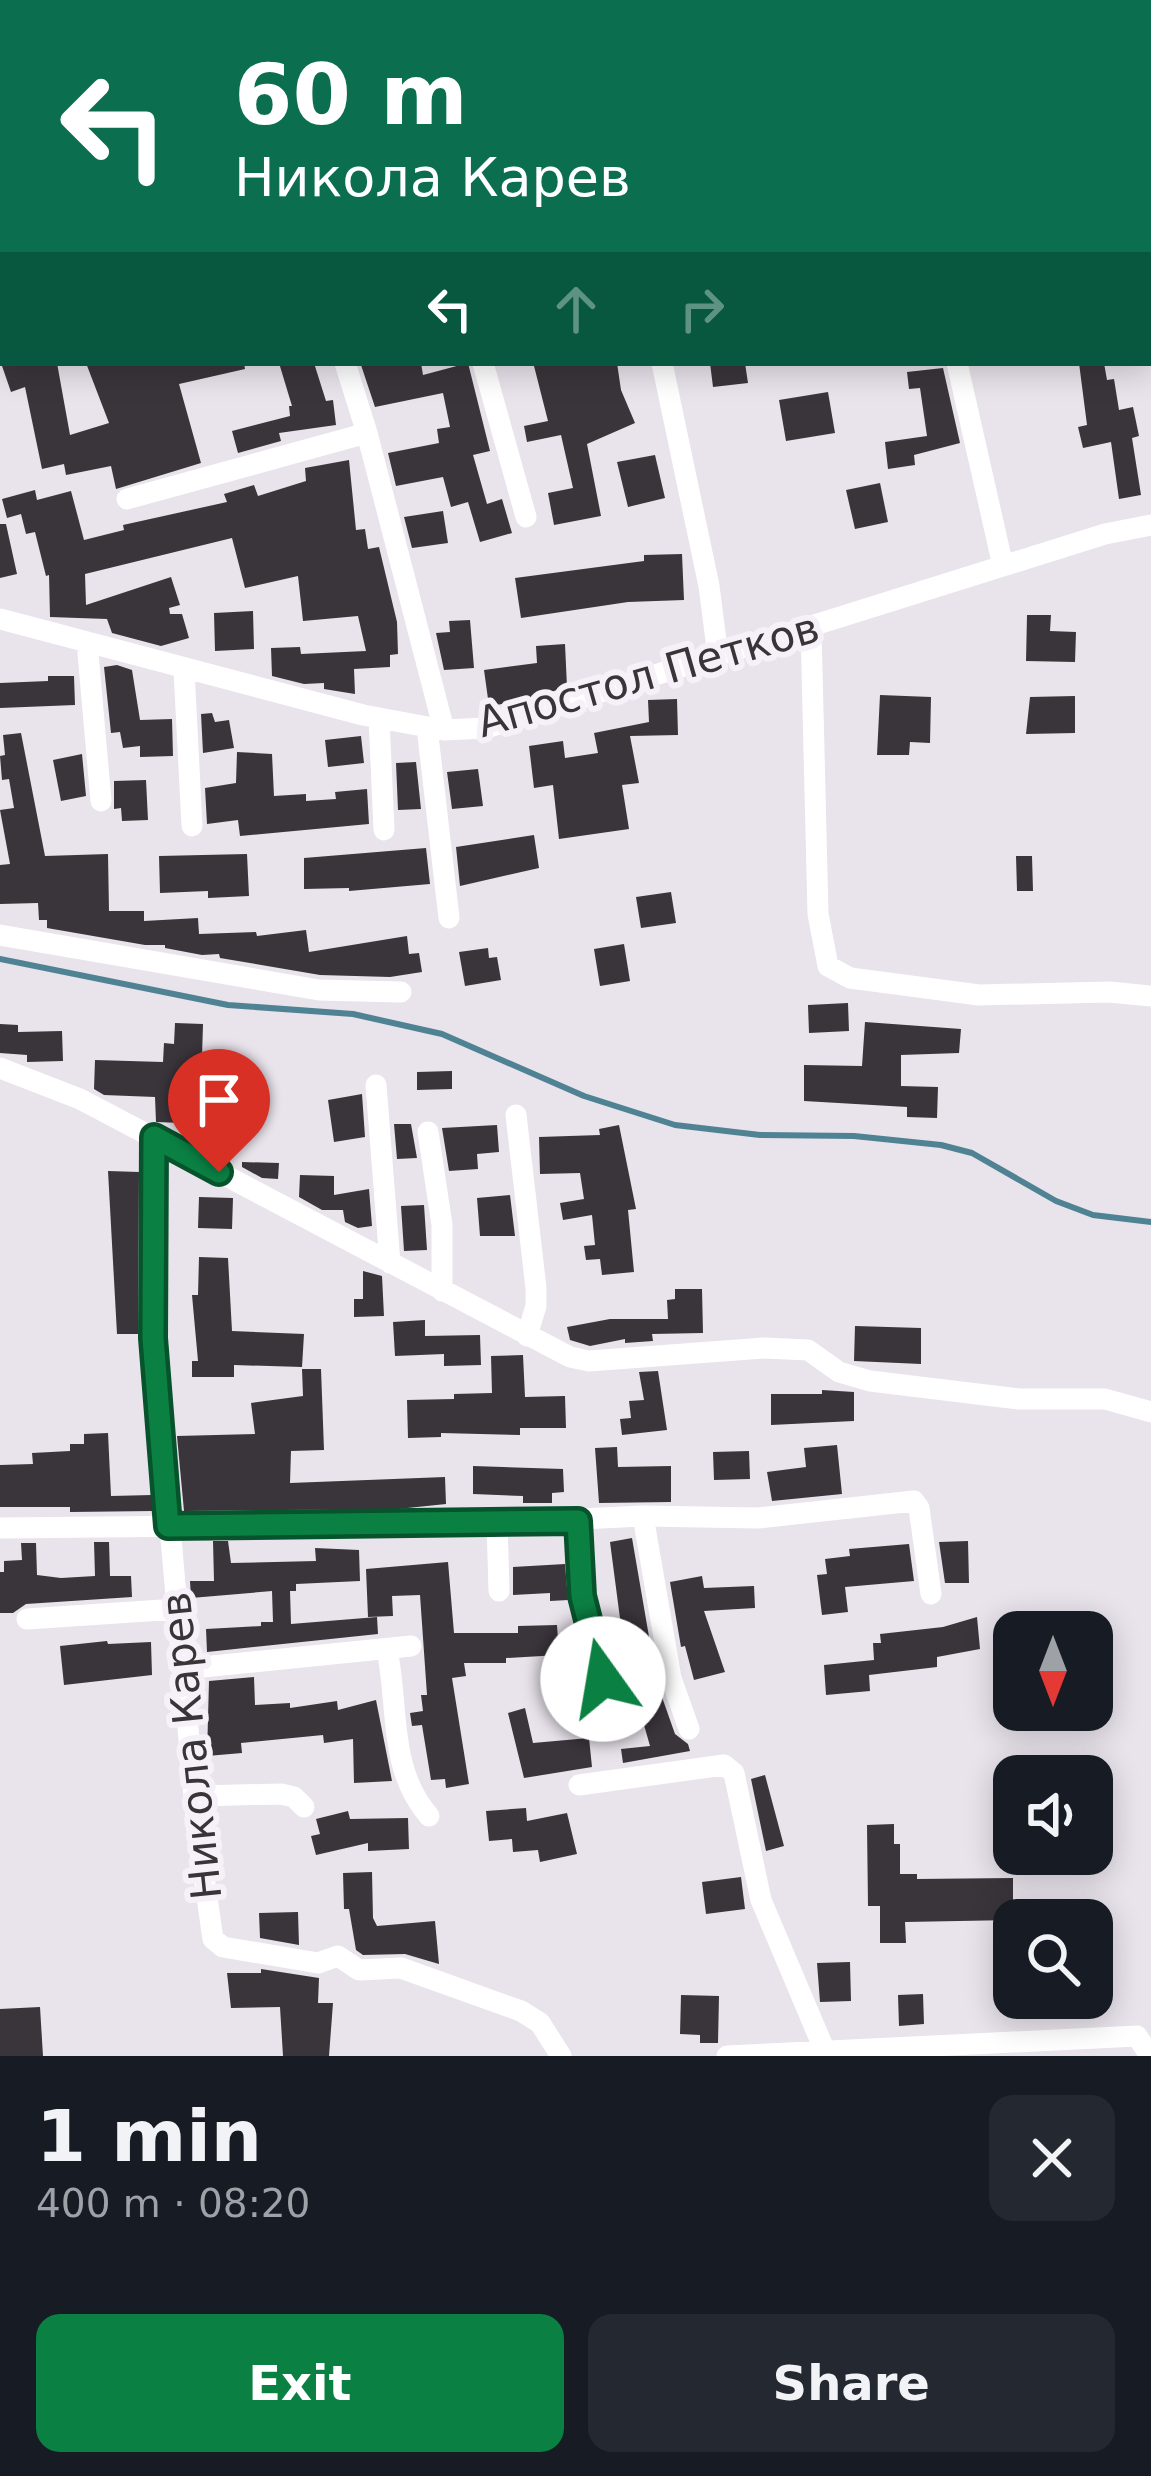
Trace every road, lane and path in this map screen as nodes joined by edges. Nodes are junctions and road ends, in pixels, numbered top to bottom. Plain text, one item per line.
1 (346, 366) edge
2 (483, 366) edge
3 (663, 366) edge
4 (958, 366) edge
5 (367, 433) junction
6 (127, 499) dead end
7 (526, 517) dead end
8 (1151, 525) edge
9 (1003, 566) junction
10 (0, 620) edge
11 (812, 628) junction
12 (86, 643) junction
13 (718, 656) junction
14 (184, 670) junction
15 (379, 718) junction
16 (436, 729) junction
17 (101, 801) dead end
18 (192, 826) dead end
19 (384, 830) dead end
20 (449, 919) dead end
21 (0, 935) edge
22 (401, 992) dead end
23 (1151, 996) edge
24 (0, 1068) edge
25 (376, 1085) dead end
26 (516, 1115) dead end
27 (428, 1132) dead end
28 (154, 1137) junction
29 (390, 1263) junction
30 (442, 1291) junction
31 (526, 1336) junction
32 (1151, 1412) edge
33 (643, 1516) junction
34 (578, 1521) junction
35 (497, 1523) junction
36 (168, 1526) junction
37 (0, 1528) edge
38 (499, 1591) dead end
39 (931, 1594) dead end
40 (176, 1609) junction
41 (26, 1618) dead end
42 (411, 1646) dead end
43 (387, 1650) junction
44 (183, 1669) junction
45 (583, 1724) dead end
46 (689, 1729) dead end
47 (579, 1784) dead end
48 (195, 1796) junction
49 (304, 1807) dead end
50 (428, 1816) dead end
51 (826, 2053) edge
52 (561, 2056) edge
53 (727, 2056) edge
54 (1150, 2056) edge

1 - 5 street
2 - 7 street
3 - 13 street
4 - 9 street
5 - 6 street
5 - 16 street
8 - 9 street, Апостол Петков
9 - 11 street, Апостол Петков
10 - 12 street, Апостол Петков
11 - 13 street, Апостол Петков
11 - 23 street
12 - 14 street, Апостол Петков
12 - 17 street
13 - 16 street, Апостол Петков
14 - 15 street, Апостол Петков
14 - 18 street
15 - 16 street, Апостол Петков
15 - 19 street
16 - 20 street
21 - 22 street
24 - 28 street
25 - 29 street
26 - 31 street
27 - 30 street
28 - 29 street
28 - 36 street, Никола Карев
29 - 30 street
30 - 31 street
31 - 32 street
33 - 34 street
33 - 39 street
33 - 46 street
34 - 35 street
34 - 45 street
35 - 36 street
35 - 38 street
36 - 37 street
36 - 40 street, Никола Карев
40 - 41 street
40 - 44 street, Никола Карев
42 - 43 street
43 - 44 street
43 - 50 street
44 - 48 street, Никола Карев
47 - 51 street
48 - 49 street
48 - 52 street, Никола Карев
51 - 53 street
51 - 54 street

